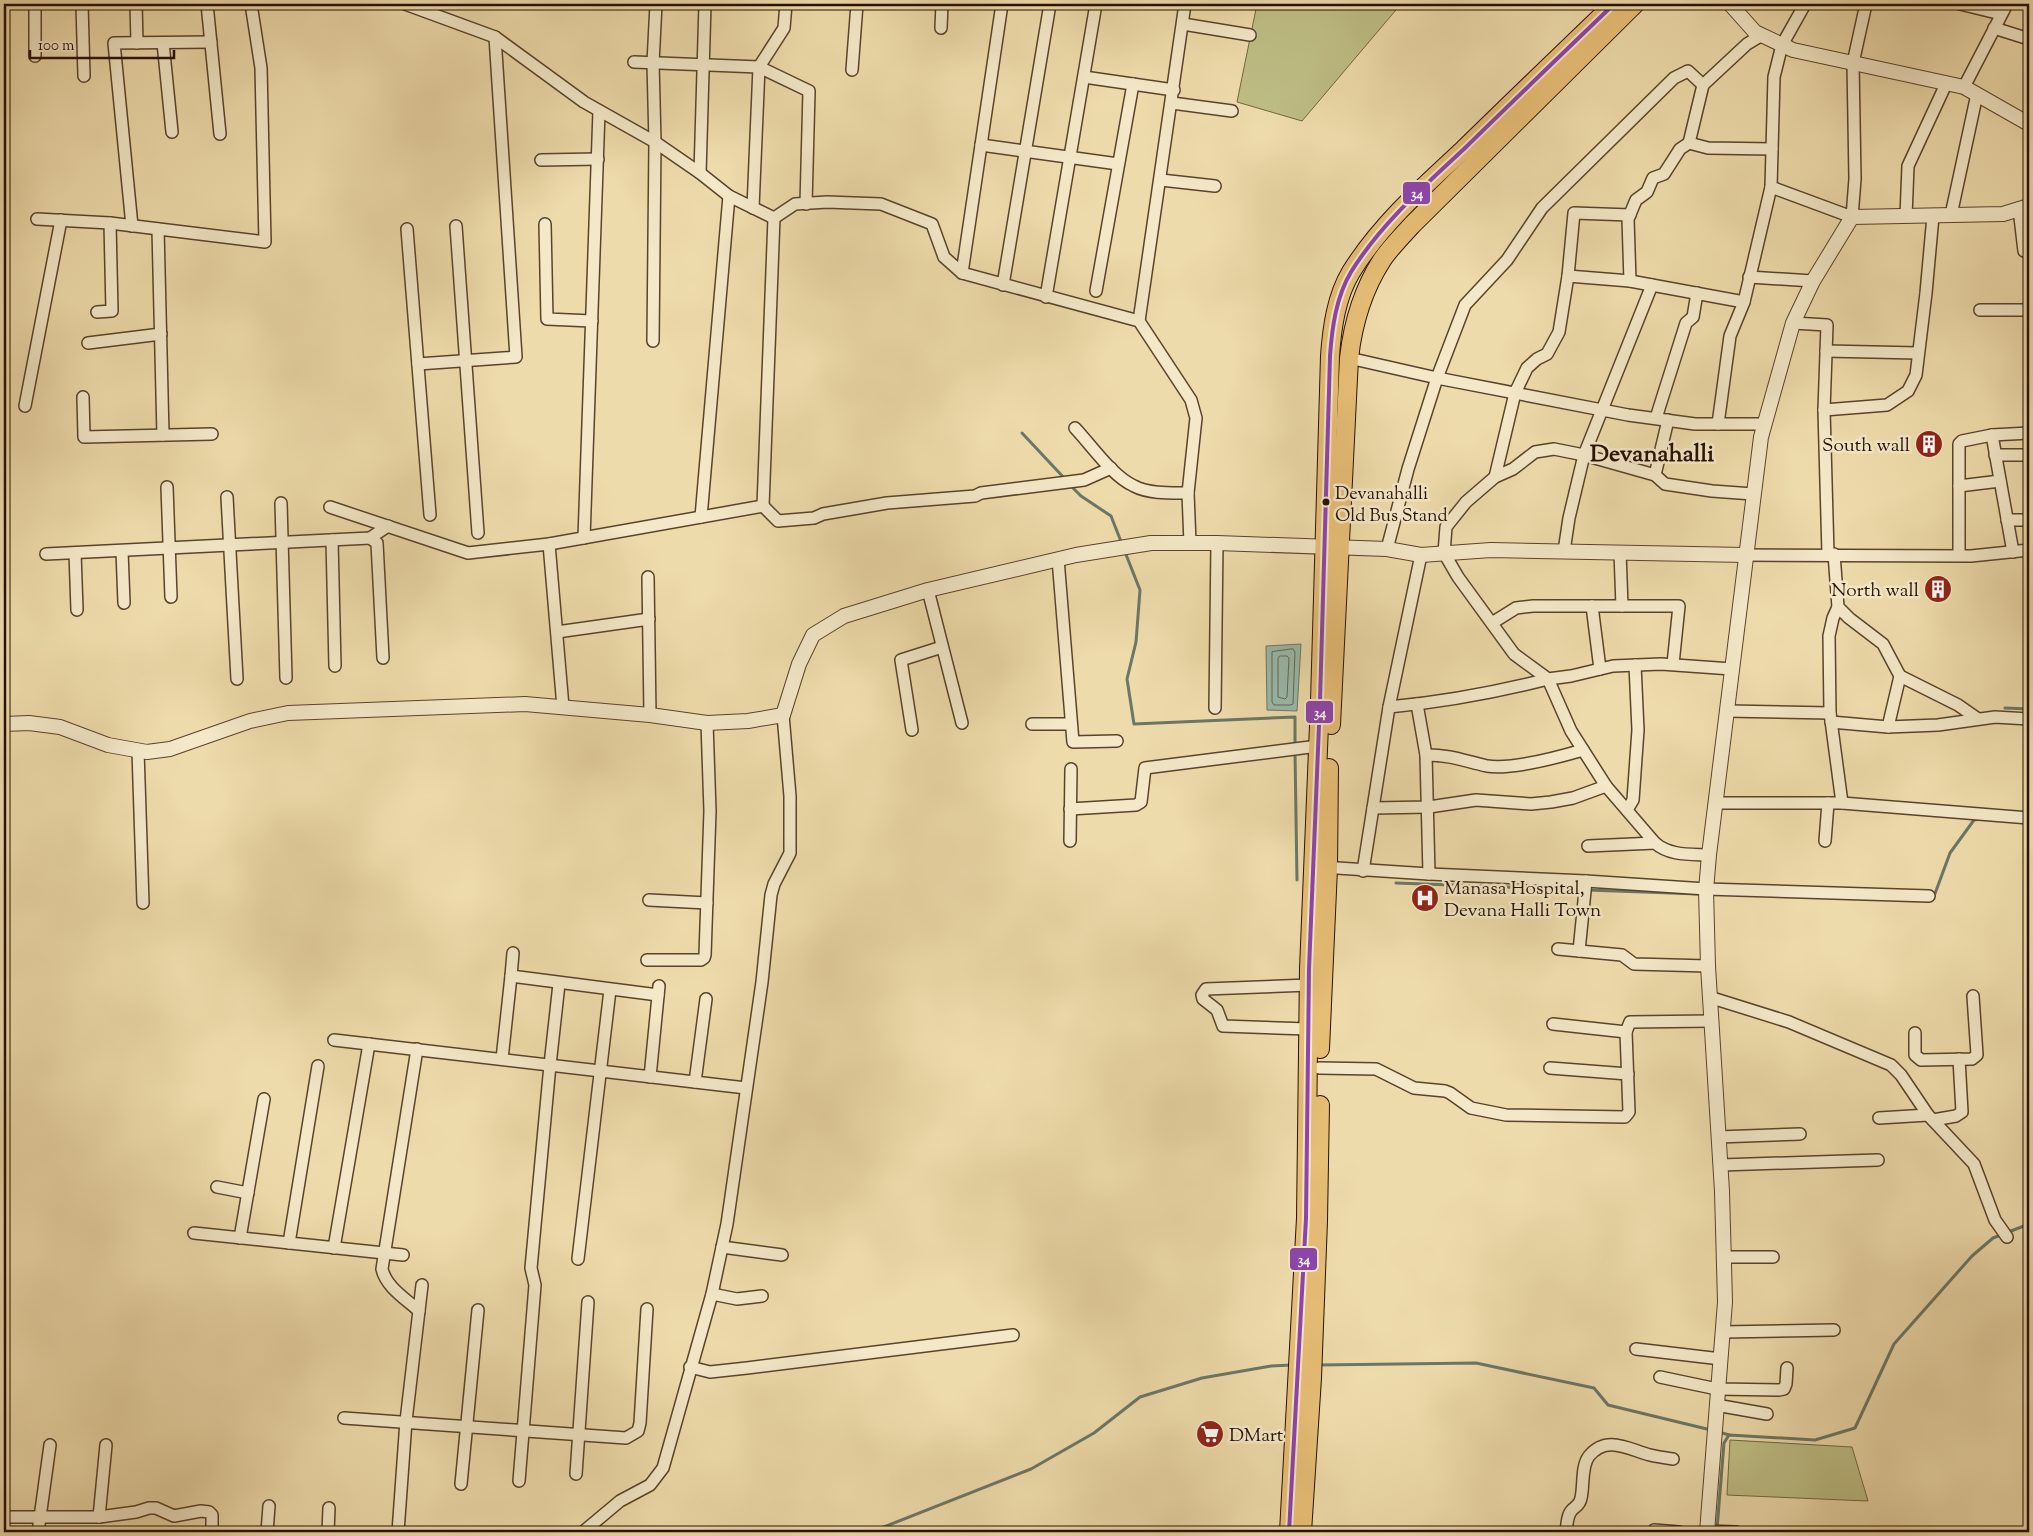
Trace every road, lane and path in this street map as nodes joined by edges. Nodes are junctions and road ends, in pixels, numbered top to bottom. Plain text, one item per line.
1 (35, 4) edge
2 (82, 4) edge
3 (136, 4) edge
4 (208, 4) edge
5 (251, 4) edge
6 (405, 4) edge
7 (656, 4) edge
8 (705, 4) edge
9 (786, 4) edge
10 (857, 4) edge
11 (942, 4) edge
12 (1002, 4) edge
13 (1050, 4) edge
14 (1096, 4) edge
15 (1185, 4) edge
16 (1614, 4) edge
17 (1635, 4) edge
18 (1730, 4) edge
19 (1805, 4) edge
20 (1866, 4) edge
21 (1960, 4) edge
22 (2004, 9) edge
23 (1183, 24) junction
24 (941, 28) dead end
25 (1994, 28) junction
26 (1250, 35) dead end
27 (1762, 35) junction
28 (495, 37) junction
29 (2029, 39) edge
30 (211, 42) junction
31 (137, 43) junction
32 (163, 43) junction
33 (1782, 45) junction
34 (36, 56) dead end
35 (634, 62) dead end
36 (653, 63) junction
37 (1852, 63) junction
38 (703, 65) junction
39 (759, 67) junction
40 (852, 70) dead end
41 (84, 76) dead end
42 (1084, 77) junction
43 (1133, 84) junction
44 (1946, 84) junction
45 (1703, 85) junction
46 (1174, 90) junction
47 (1971, 90) junction
48 (1172, 103) junction
49 (1232, 110) dead end
50 (599, 111) junction
51 (2029, 124) edge
52 (172, 132) dead end
53 (220, 134) dead end
54 (655, 142) junction
55 (1689, 143) junction
56 (981, 145) junction
57 (1772, 150) junction
58 (1025, 151) junction
59 (1071, 158) junction
60 (598, 159) junction
61 (541, 160) dead end
62 (1118, 164) junction
63 (700, 173) junction
64 (1161, 180) junction
65 (1215, 186) dead end
66 (1771, 187) junction
67 (729, 196) junction
68 (806, 204) junction
69 (753, 208) junction
70 (2024, 208) edge
71 (1630, 214) junction
72 (1951, 215) junction
73 (1906, 216) junction
74 (1933, 216) junction
75 (1852, 217) junction
76 (774, 218) junction
77 (37, 219) dead end
78 (61, 220) junction
79 (110, 223) junction
80 (545, 224) dead end
81 (132, 226) junction
82 (456, 226) dead end
83 (407, 229) dead end
84 (158, 230) junction
85 (2029, 253) edge
86 (962, 273) junction
87 (1568, 276) junction
88 (1749, 277) junction
89 (1630, 281) junction
90 (1814, 281) junction
91 (1003, 285) junction
92 (1652, 285) junction
93 (1096, 291) dead end
94 (1697, 293) junction
95 (1046, 297) junction
96 (1744, 302) junction
97 (1980, 310) dead end
98 (2029, 310) edge
99 (97, 312) dead end
100 (592, 321) junction
101 (1139, 321) junction
102 (1793, 323) junction
103 (161, 334) junction
104 (653, 341) dead end
105 (88, 343) dead end
106 (1826, 351) junction
107 (1918, 353) junction
108 (1349, 358) junction
109 (466, 361) junction
110 (418, 364) junction
111 (1438, 378) junction
112 (1515, 393) junction
113 (83, 397) dead end
114 (24, 406) dead end
115 (1602, 410) junction
116 (1824, 410) junction
117 (1662, 419) junction
118 (1718, 424) junction
119 (1765, 424) junction
120 (1075, 428) dead end
121 (2029, 432) edge
122 (212, 434) dead end
123 (163, 435) junction
124 (1992, 435) junction
125 (1584, 455) junction
126 (1996, 455) junction
127 (2029, 455) edge
128 (1112, 468) junction
129 (1655, 475) junction
130 (1495, 477) junction
131 (2000, 482) junction
132 (1958, 486) junction
133 (166, 487) dead end
134 (1188, 494) junction
135 (1753, 494) junction
136 (227, 497) dead end
137 (281, 503) dead end
138 (763, 506) junction
139 (330, 507) dead end
140 (430, 515) dead end
141 (701, 517) junction
142 (2007, 520) junction
143 (2029, 520) edge
144 (388, 526) junction
145 (478, 533) dead end
146 (370, 538) junction
147 (584, 538) junction
148 (332, 540) junction
149 (283, 543) junction
150 (1190, 543) junction
151 (1217, 543) junction
152 (549, 544) junction
153 (230, 545) junction
154 (1332, 547) junction
155 (169, 548) junction
156 (1387, 549) junction
157 (2029, 550) edge
158 (122, 551) junction
159 (1564, 551) junction
160 (1620, 552) junction
161 (2013, 552) junction
162 (75, 553) junction
163 (1444, 553) junction
164 (46, 554) dead end
165 (1831, 554) junction
166 (1421, 555) junction
167 (1745, 555) junction
168 (1960, 556) junction
169 (1058, 559) junction
170 (648, 577) dead end
171 (928, 590) junction
172 (171, 597) dead end
173 (124, 602) dead end
174 (1592, 606) junction
175 (1622, 606) junction
176 (1838, 607) junction
177 (77, 610) dead end
178 (649, 619) junction
179 (1492, 623) junction
180 (557, 632) junction
181 (942, 647) junction
182 (383, 658) dead end
183 (1673, 664) junction
184 (1635, 665) junction
185 (335, 666) dead end
186 (1600, 669) junction
187 (1732, 669) junction
188 (1900, 676) junction
189 (286, 678) dead end
190 (237, 679) dead end
191 (1548, 679) junction
192 (1416, 704) junction
193 (563, 707) junction
194 (1389, 707) junction
195 (1215, 708) dead end
196 (1727, 711) junction
197 (650, 715) junction
198 (783, 715) junction
199 (1831, 717) junction
200 (1978, 719) junction
201 (2029, 719) edge
202 (707, 723) junction
203 (962, 723) dead end
204 (4, 724) edge
205 (1032, 724) dead end
206 (1071, 724) junction
207 (1888, 727) junction
208 (912, 730) dead end
209 (1117, 741) dead end
210 (1318, 746) junction
211 (138, 750) junction
212 (1584, 750) junction
213 (1426, 756) junction
214 (1071, 769) dead end
215 (1606, 786) junction
216 (1717, 803) junction
217 (1828, 803) junction
218 (1842, 803) junction
219 (1428, 807) junction
220 (1373, 808) junction
221 (1070, 809) junction
222 (1628, 810) junction
223 (2029, 818) edge
224 (1070, 841) dead end
225 (1825, 842) dead end
226 (1655, 844) junction
227 (1588, 846) dead end
228 (1709, 855) junction
229 (1320, 866) junction
230 (1363, 870) junction
231 (1429, 874) junction
232 (1586, 881) junction
233 (1706, 892) junction
234 (1929, 896) dead end
235 (649, 900) dead end
236 (143, 903) dead end
237 (707, 903) junction
238 (1558, 949) dead end
239 (1579, 951) junction
240 (513, 953) dead end
241 (647, 960) dead end
242 (1708, 966) junction
243 (511, 976) junction
244 (559, 984) junction
245 (1309, 985) junction
246 (610, 990) junction
247 (1972, 996) dead end
248 (1709, 997) junction
249 (706, 999) dead end
250 (1711, 1021) junction
251 (1553, 1024) dead end
252 (1308, 1028) junction
253 (1626, 1032) junction
254 (1915, 1033) dead end
255 (334, 1040) dead end
256 (369, 1044) junction
257 (416, 1049) junction
258 (502, 1059) junction
259 (1959, 1059) junction
260 (550, 1065) junction
261 (318, 1066) dead end
262 (1320, 1068) junction
263 (1550, 1068) dead end
264 (600, 1071) junction
265 (1628, 1074) junction
266 (650, 1077) junction
267 (695, 1082) junction
268 (746, 1088) junction
269 (264, 1099) dead end
270 (1930, 1117) junction
271 (1879, 1118) dead end
272 (1800, 1134) dead end
273 (1718, 1137) junction
274 (1878, 1160) dead end
275 (1720, 1165) junction
276 (217, 1187) dead end
277 (248, 1193) junction
278 (194, 1233) dead end
279 (2007, 1237) dead end
280 (240, 1238) junction
281 (289, 1243) junction
282 (722, 1247) junction
283 (334, 1248) junction
284 (384, 1253) junction
285 (404, 1255) dead end
286 (782, 1255) dead end
287 (1773, 1256) dead end
288 (1724, 1257) junction
289 (578, 1260) dead end
290 (422, 1285) dead end
291 (712, 1294) junction
292 (762, 1296) dead end
293 (588, 1302) dead end
294 (647, 1308) dead end
295 (478, 1310) dead end
296 (419, 1311) junction
297 (1834, 1330) dead end
298 (1723, 1332) junction
299 (1013, 1335) dead end
300 (1306, 1347) junction
301 (1636, 1349) dead end
302 (1721, 1359) junction
303 (690, 1367) junction
304 (1788, 1368) dead end
305 (1660, 1377) dead end
306 (1305, 1378) junction
307 (1717, 1389) junction
308 (1716, 1405) junction
309 (1767, 1414) dead end
310 (344, 1418) dead end
311 (406, 1421) junction
312 (467, 1426) junction
313 (523, 1430) junction
314 (579, 1435) junction
315 (50, 1445) dead end
316 (106, 1445) dead end
317 (1673, 1459) dead end
318 (576, 1474) dead end
319 (519, 1481) dead end
320 (461, 1484) dead end
321 (269, 1506) dead end
322 (329, 1508) dead end
323 (4, 1517) edge
324 (40, 1517) junction
325 (99, 1517) junction
326 (1654, 1530) dead end
327 (38, 1532) edge
328 (212, 1532) edge
329 (267, 1532) edge
330 (328, 1532) edge
331 (398, 1532) edge
332 (583, 1532) edge
333 (1289, 1532) edge
334 (1302, 1532) edge
335 (1566, 1532) edge
336 (1679, 1532) edge
337 (1707, 1532) edge
338 (1736, 1532) edge

1 - 34 street
2 - 41 street
3 - 31 street
4 - 30 street
5 - 84 street
6 - 28 street
7 - 36 street
8 - 38 street
9 - 39 street
10 - 40 street
11 - 24 street
12 - 56 street
13 - 58 street
14 - 42 street
15 - 23 street
16 - 154 main road
17 - 108 main road
18 - 27 street
19 - 33 street
20 - 37 street
21 - 22 street
22 - 25 street
23 - 26 street
23 - 46 street
25 - 29 street
25 - 47 street
27 - 33 street
27 - 45 street
28 - 50 street
28 - 109 street
30 - 32 street
30 - 53 street
31 - 32 street
31 - 81 street
32 - 52 street
33 - 37 street
33 - 57 street
35 - 36 street
36 - 38 street
36 - 54 street
37 - 44 street
37 - 75 street
38 - 39 street
38 - 63 street
39 - 68 street
39 - 69 street
42 - 43 street
42 - 59 street
43 - 46 street
43 - 62 street
44 - 47 street
44 - 73 street
45 - 55 street
45 - 111 street
46 - 48 street
47 - 51 street
47 - 72 street
48 - 49 street
48 - 64 street
50 - 54 street
50 - 60 street
54 - 63 street
54 - 104 street
55 - 57 street
55 - 71 street
56 - 58 street
56 - 86 street
57 - 66 street
58 - 59 street
58 - 91 street
59 - 62 street
59 - 95 street
60 - 61 street
60 - 100 street
62 - 93 street
63 - 67 street
64 - 65 street
64 - 101 street
66 - 75 street
66 - 88 street
67 - 69 street
67 - 141 street
68 - 76 street
68 - 86 street
69 - 76 street
70 - 72 street
70 - 85 street
71 - 87 street
71 - 89 street
72 - 74 street
73 - 74 street
73 - 75 street
74 - 107 street
75 - 90 street
76 - 138 street
77 - 78 street
78 - 79 street
78 - 114 street
79 - 81 street
79 - 99 street
80 - 100 street
81 - 84 street
82 - 109 street
83 - 110 street
84 - 103 street
86 - 91 street
87 - 89 street
87 - 112 street
88 - 90 street
88 - 96 street
89 - 92 street
90 - 102 street
91 - 95 street
92 - 94 street
92 - 115 street
94 - 96 street
94 - 117 street
95 - 101 street
96 - 118 street
97 - 98 street
100 - 147 street
101 - 134 street
102 - 106 street
102 - 119 street
103 - 105 street
103 - 123 street
106 - 107 street
106 - 116 street
107 - 116 street
108 - 111 street
108 - 154 main road
109 - 110 street
109 - 145 street
110 - 140 street
111 - 112 street
111 - 156 street
112 - 115 street
112 - 130 street
113 - 123 street
115 - 117 street
115 - 125 street
116 - 165 street
117 - 118 street
117 - 129 street
118 - 119 street
119 - 135 street
120 - 128 street
121 - 124 street
122 - 123 street
124 - 126 street
124 - 132 street
125 - 129 street
125 - 130 street
125 - 159 street
126 - 127 street
126 - 131 street
128 - 134 street
128 - 138 street
129 - 135 street
130 - 163 street
131 - 132 street
131 - 142 street
132 - 168 street
133 - 155 street
134 - 150 street
135 - 167 street
136 - 153 street
137 - 149 street
138 - 141 street
139 - 144 street
141 - 147 street
142 - 143 street
142 - 161 street
144 - 146 street
144 - 152 street
146 - 148 street
146 - 182 street
147 - 152 street
148 - 149 street
148 - 185 street
149 - 153 street
149 - 189 street
150 - 151 street
150 - 169 street
151 - 154 street
151 - 195 street
152 - 180 street
153 - 155 street
153 - 190 street
154 - 156 street
154 - 210 main road
154 - 229 main road
155 - 158 street
155 - 172 street
156 - 166 street
157 - 161 street
158 - 162 street
158 - 173 street
159 - 160 street
159 - 163 street
160 - 167 street
160 - 175 street
161 - 168 street
162 - 164 street
162 - 177 street
163 - 166 street
163 - 179 street
165 - 167 street
165 - 168 street
165 - 176 street
166 - 194 street
167 - 187 street
169 - 171 street
169 - 206 street
170 - 178 street
171 - 181 street
171 - 198 street
174 - 175 street
174 - 179 street
174 - 186 street
175 - 183 street
176 - 188 street
176 - 199 street
178 - 180 street
178 - 197 street
179 - 191 street
180 - 193 street
181 - 203 street
181 - 208 street
183 - 184 street
183 - 187 street
184 - 186 street
184 - 222 street
186 - 191 street
187 - 196 street
188 - 200 street
188 - 207 street
191 - 192 street
191 - 212 street
192 - 194 street
192 - 213 street
193 - 197 street
193 - 211 street
194 - 220 street
196 - 199 street
196 - 216 street
197 - 202 street
198 - 202 street
198 - 268 street
199 - 207 street
199 - 218 street
200 - 201 street
200 - 207 street
202 - 237 street
204 - 211 street
205 - 206 street
206 - 209 street
210 - 221 street
210 - 229 main road
211 - 236 street
212 - 213 street
212 - 215 street
213 - 219 street
214 - 221 street
215 - 219 street
215 - 222 street
216 - 217 street
216 - 228 street
217 - 218 street
217 - 225 street
218 - 223 street
219 - 220 street
219 - 231 street
220 - 230 street
221 - 224 street
222 - 226 street
226 - 227 street
226 - 228 street
228 - 233 street
229 - 230 street
229 - 245 main road
229 - 262 main road
230 - 231 street
231 - 232 street
232 - 233 street
232 - 239 street
233 - 234 street
233 - 242 street
235 - 237 street
237 - 241 street
238 - 239 street
239 - 242 street
240 - 243 street
242 - 248 street
243 - 244 street
243 - 258 street
244 - 246 street
244 - 260 street
245 - 252 main road
245 - 252 street
246 - 264 street
246 - 266 street
247 - 259 street
248 - 250 street
248 - 270 street
249 - 267 street
250 - 253 street
250 - 273 street
251 - 253 street
252 - 300 main road
253 - 265 street
254 - 259 street
255 - 256 street
256 - 257 street
256 - 283 street
257 - 258 street
257 - 284 street
258 - 260 street
259 - 270 street
260 - 264 street
260 - 313 street
261 - 281 street
262 - 265 street
262 - 300 main road
263 - 265 street
264 - 266 street
264 - 289 street
266 - 267 street
267 - 268 street
268 - 282 street
269 - 277 street
270 - 271 street
270 - 279 street
272 - 273 street
273 - 275 street
274 - 275 street
275 - 288 street
276 - 277 street
277 - 280 street
278 - 280 street
280 - 281 street
281 - 283 street
282 - 286 street
282 - 291 street
283 - 284 street
284 - 285 street
284 - 296 street
287 - 288 street
288 - 298 street
290 - 296 street
291 - 292 street
291 - 303 street
293 - 314 street
294 - 314 street
295 - 312 street
296 - 311 street
297 - 298 street
298 - 302 street
299 - 303 street
300 - 306 main road
301 - 302 street
302 - 307 street
303 - 332 street
304 - 307 street
305 - 307 street
306 - 333 main road
306 - 334 main road
307 - 308 street
308 - 309 street
308 - 337 street
310 - 311 street
311 - 312 street
311 - 331 street
312 - 313 street
312 - 320 street
313 - 314 street
313 - 319 street
314 - 318 street
315 - 324 street
316 - 325 street
317 - 335 street
321 - 329 street
322 - 330 street
323 - 324 street
324 - 325 street
324 - 327 street
325 - 328 street
326 - 336 street
337 - 338 street

